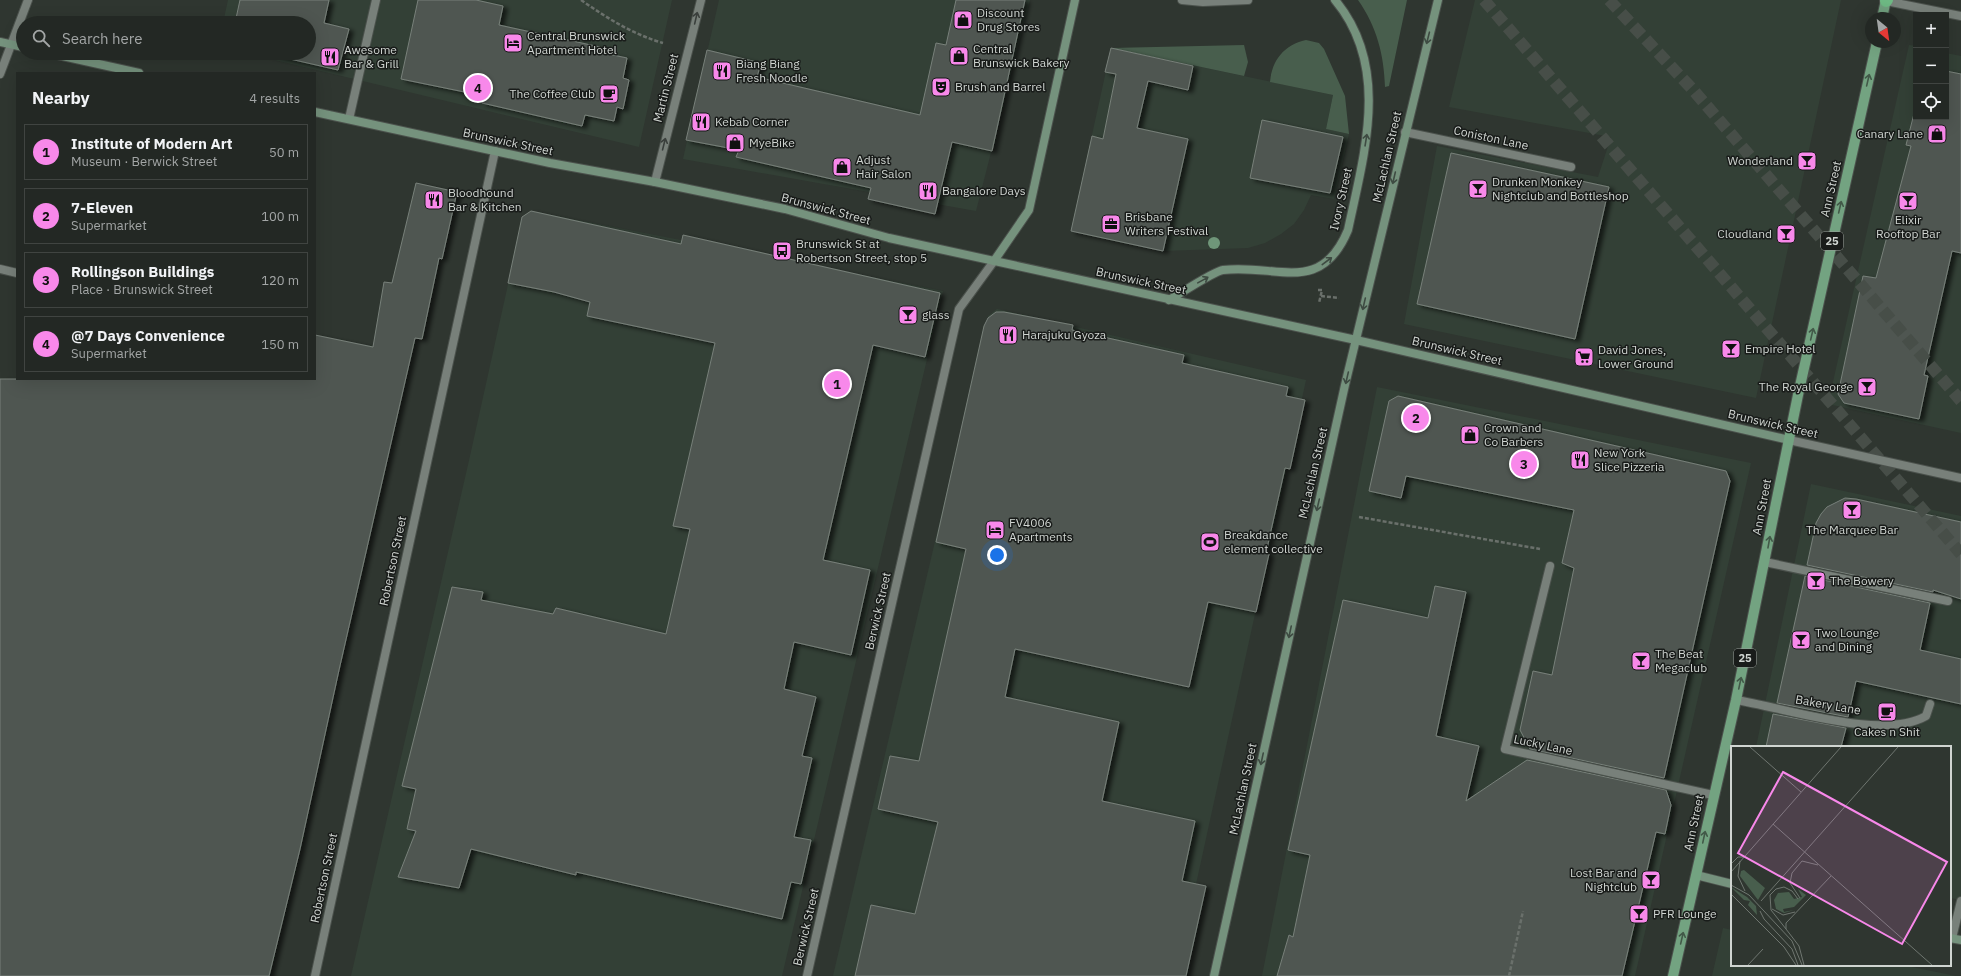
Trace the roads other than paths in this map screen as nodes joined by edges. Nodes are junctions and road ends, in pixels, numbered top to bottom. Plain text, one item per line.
1 (28, 0) edge
2 (376, 0) edge
3 (701, 0) edge
4 (1075, 0) edge
5 (1182, 0) edge
6 (1248, 0) edge
7 (1335, 0) edge
8 (1438, 0) edge
9 (1887, 0) edge
10 (1884, 12) edge
11 (22, 16) edge
12 (1961, 16) edge
13 (16, 32) edge
14 (0, 42) edge
15 (11, 45) junction
16 (16, 46) edge
17 (1876, 48) edge
18 (80, 60) edge
19 (134, 72) edge
20 (0, 74) edge
21 (316, 112) edge
22 (349, 119) junction
23 (1405, 132) junction
24 (495, 151) junction
25 (1571, 168) dead end
26 (655, 182) junction
27 (994, 261) junction
28 (0, 269) edge
29 (16, 273) edge
30 (1169, 300) junction
31 (1356, 340) junction
32 (1789, 440) junction
33 (1961, 478) edge
34 (1765, 562) junction
35 (1550, 566) road end
36 (1948, 601) dead end
37 (1736, 700) junction
38 (1930, 704) dead end
39 (1713, 795) junction
40 (1696, 875) junction
41 (1731, 884) edge
42 (1961, 901) edge
43 (1951, 938) edge
44 (1961, 940) edge
45 (316, 976) edge
46 (807, 976) edge
47 (1214, 976) edge
48 (1673, 976) edge

1 - 11 street
2 - 22 street
26 -> 3 street, Martin Street
4 - 27 main road
5 - 6 street
30 -> 7 main road, Ivory Street
8 -> 23 main road, McLachlan Street
9 - 10 main road
9 - 12 street
13 - 15 street
14 - 15 main road
15 - 16 main road
15 - 20 street
32 -> 17 main road, Ann Street / 25
18 - 19 main road
21 - 22 main road, Brunswick Street
22 - 24 main road, Brunswick Street
23 - 25 street, Coniston Lane
23 -> 31 main road, McLachlan Street
24 - 26 main road, Brunswick Street
24 - 45 street, Robertson Street
26 - 27 main road, Brunswick Street
27 - 30 main road, Brunswick Street
27 - 46 street, Berwick Street
28 - 29 street
30 - 31 main road, Brunswick Street
31 - 32 main road, Brunswick Street
31 -> 47 main road, McLachlan Street
32 - 33 street, Brunswick Street
34 -> 32 main road, Ann Street / 25
34 - 36 street
37 -> 34 main road, Ann Street / 25
35 - 39 street, Lucky Lane
37 - 38 street, Bakery Lane
37 - 39 main road, Ann Street / 25
40 -> 39 main road, Ann Street / 25
40 - 41 main road
48 -> 40 main road, Ann Street / 25
42 - 43 street
43 - 44 main road

